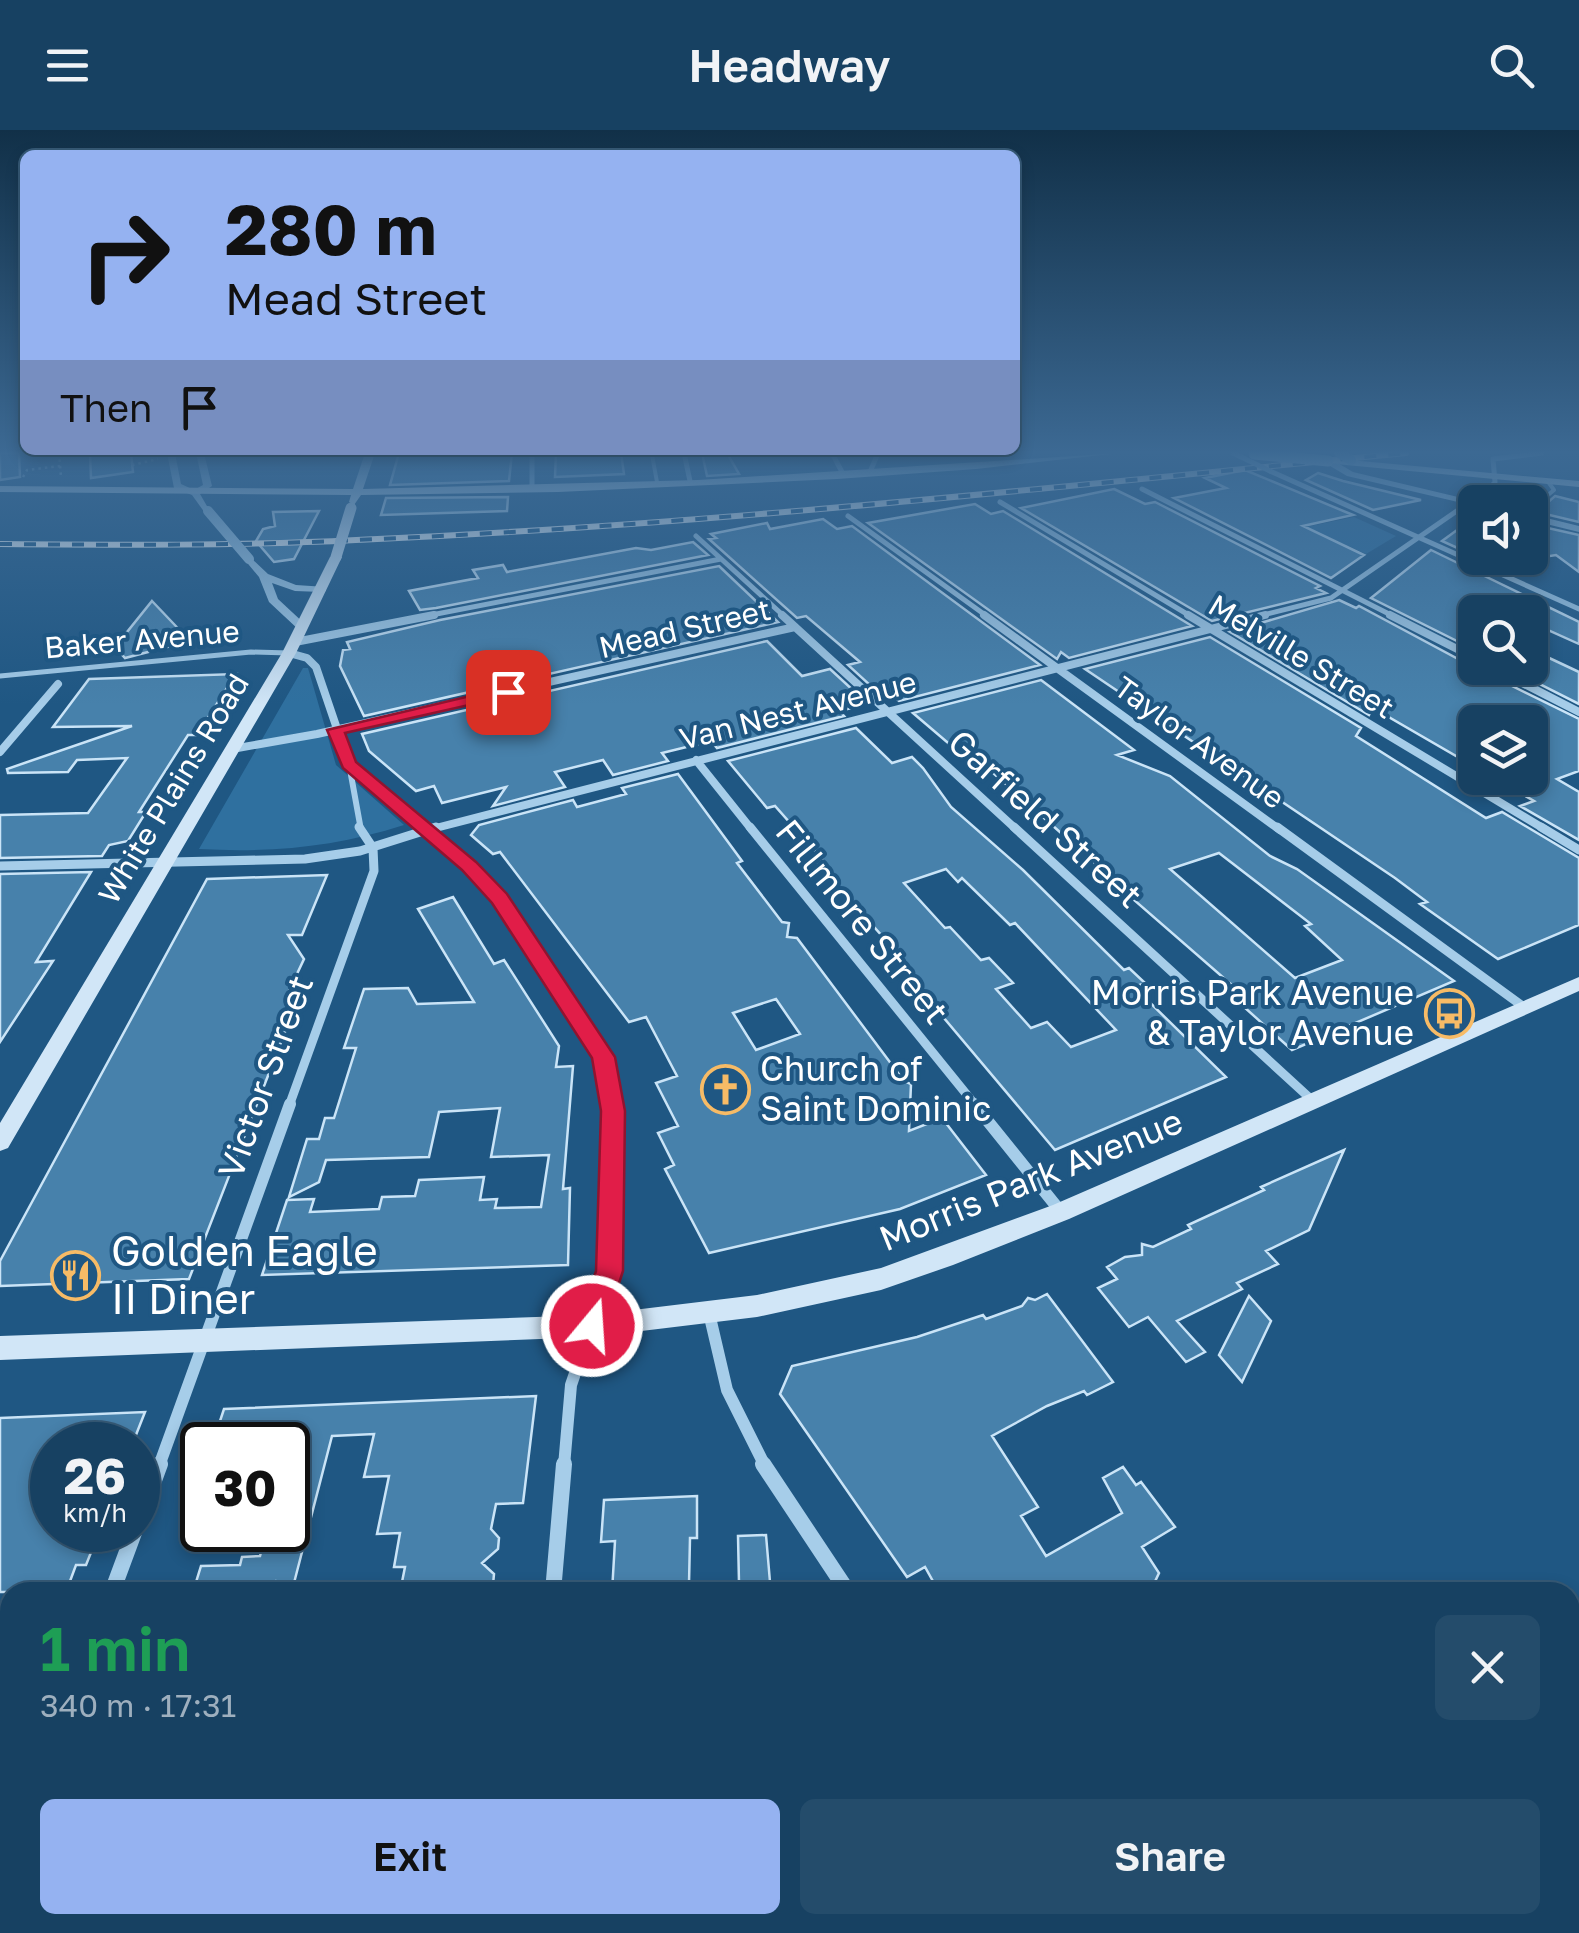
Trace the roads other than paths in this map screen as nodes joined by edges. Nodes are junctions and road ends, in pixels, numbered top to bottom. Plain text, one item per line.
1 (231, 537) edge
2 (342, 537) edge
3 (697, 537) edge
4 (877, 537) edge
5 (1058, 537) edge
6 (1236, 537) edge
7 (1420, 538) joint
8 (721, 560) junction
9 (264, 576) junction
10 (322, 589) junction
11 (1344, 592) junction
12 (1579, 609) edge
13 (795, 627) junction
14 (303, 628) junction
15 (1209, 628) junction
16 (292, 648) junction
17 (1458, 649) edge
18 (1056, 668) junction
19 (0, 676) edge
20 (58, 684) dead end
21 (1526, 685) edge
22 (886, 712) junction
23 (1579, 712) edge
24 (336, 730) junction
25 (232, 749) junction
26 (0, 752) edge
27 (696, 760) junction
28 (349, 764) junction
29 (426, 831) junction
30 (373, 848) junction
31 (1579, 850) edge
32 (165, 862) junction
33 (0, 866) edge
34 (1579, 983) edge
35 (1524, 1007) junction
36 (1313, 1101) junction
37 (0, 1142) edge
38 (1061, 1212) junction
39 (709, 1313) junction
40 (592, 1326) junction
41 (206, 1340) junction
42 (0, 1348) edge
43 (160, 1463) edge
44 (127, 1552) edge
45 (116, 1582) edge
46 (554, 1582) edge
47 (842, 1582) edge

1 - 9 street, bridge
2 - 10 main road, White Plains Road, bridge
3 - 8 street, Garfield Street
4 - 18 street, Taylor Avenue
5 - 15 street, Melville Street
6 - 11 street
7 - 11 street, Van Nest Avenue
7 - 12 street
8 - 13 street, Garfield Street
8 - 16 street, Baker Avenue
9 - 10 street
9 - 14 street
10 - 14 main road, White Plains Road
11 - 15 street, Van Nest Avenue
11 - 17 street
13 - 22 street, Garfield Street
13 - 24 street, Mead Street
14 - 16 main road, White Plains Road
15 - 18 street, Van Nest Avenue
15 - 31 street, Melville Street
16 - 19 lane, Baker Avenue
16 - 24 street
16 - 25 main road, White Plains Road
18 - 22 street, Van Nest Avenue
18 - 35 street, Taylor Avenue
20 - 26 street
21 - 23 street
22 - 27 street, Van Nest Avenue
22 - 36 street, Garfield Street
24 - 25 street, Mead Street
24 - 28 street
25 - 32 main road, White Plains Road
27 - 29 street, Van Nest Avenue
27 - 38 street, Fillmore Street
28 - 29 street
28 - 30 street
29 - 30 street, Van Nest Avenue
29 - 40 street
30 - 32 street, Van Nest Avenue
30 - 41 street, Victor Street
32 - 33 street, Van Nest Avenue
32 - 37 main road, White Plains Road
34 - 35 main road, Morris Park Avenue
35 - 36 main road, Morris Park Avenue
36 - 38 main road, Morris Park Avenue
38 - 39 main road, Morris Park Avenue
39 - 40 main road, Morris Park Avenue
39 - 47 street
40 - 41 main road, Morris Park Avenue
40 - 46 street
41 - 42 main road, Morris Park Avenue
41 - 43 street, Victor Street
44 - 45 street, Victor Street

